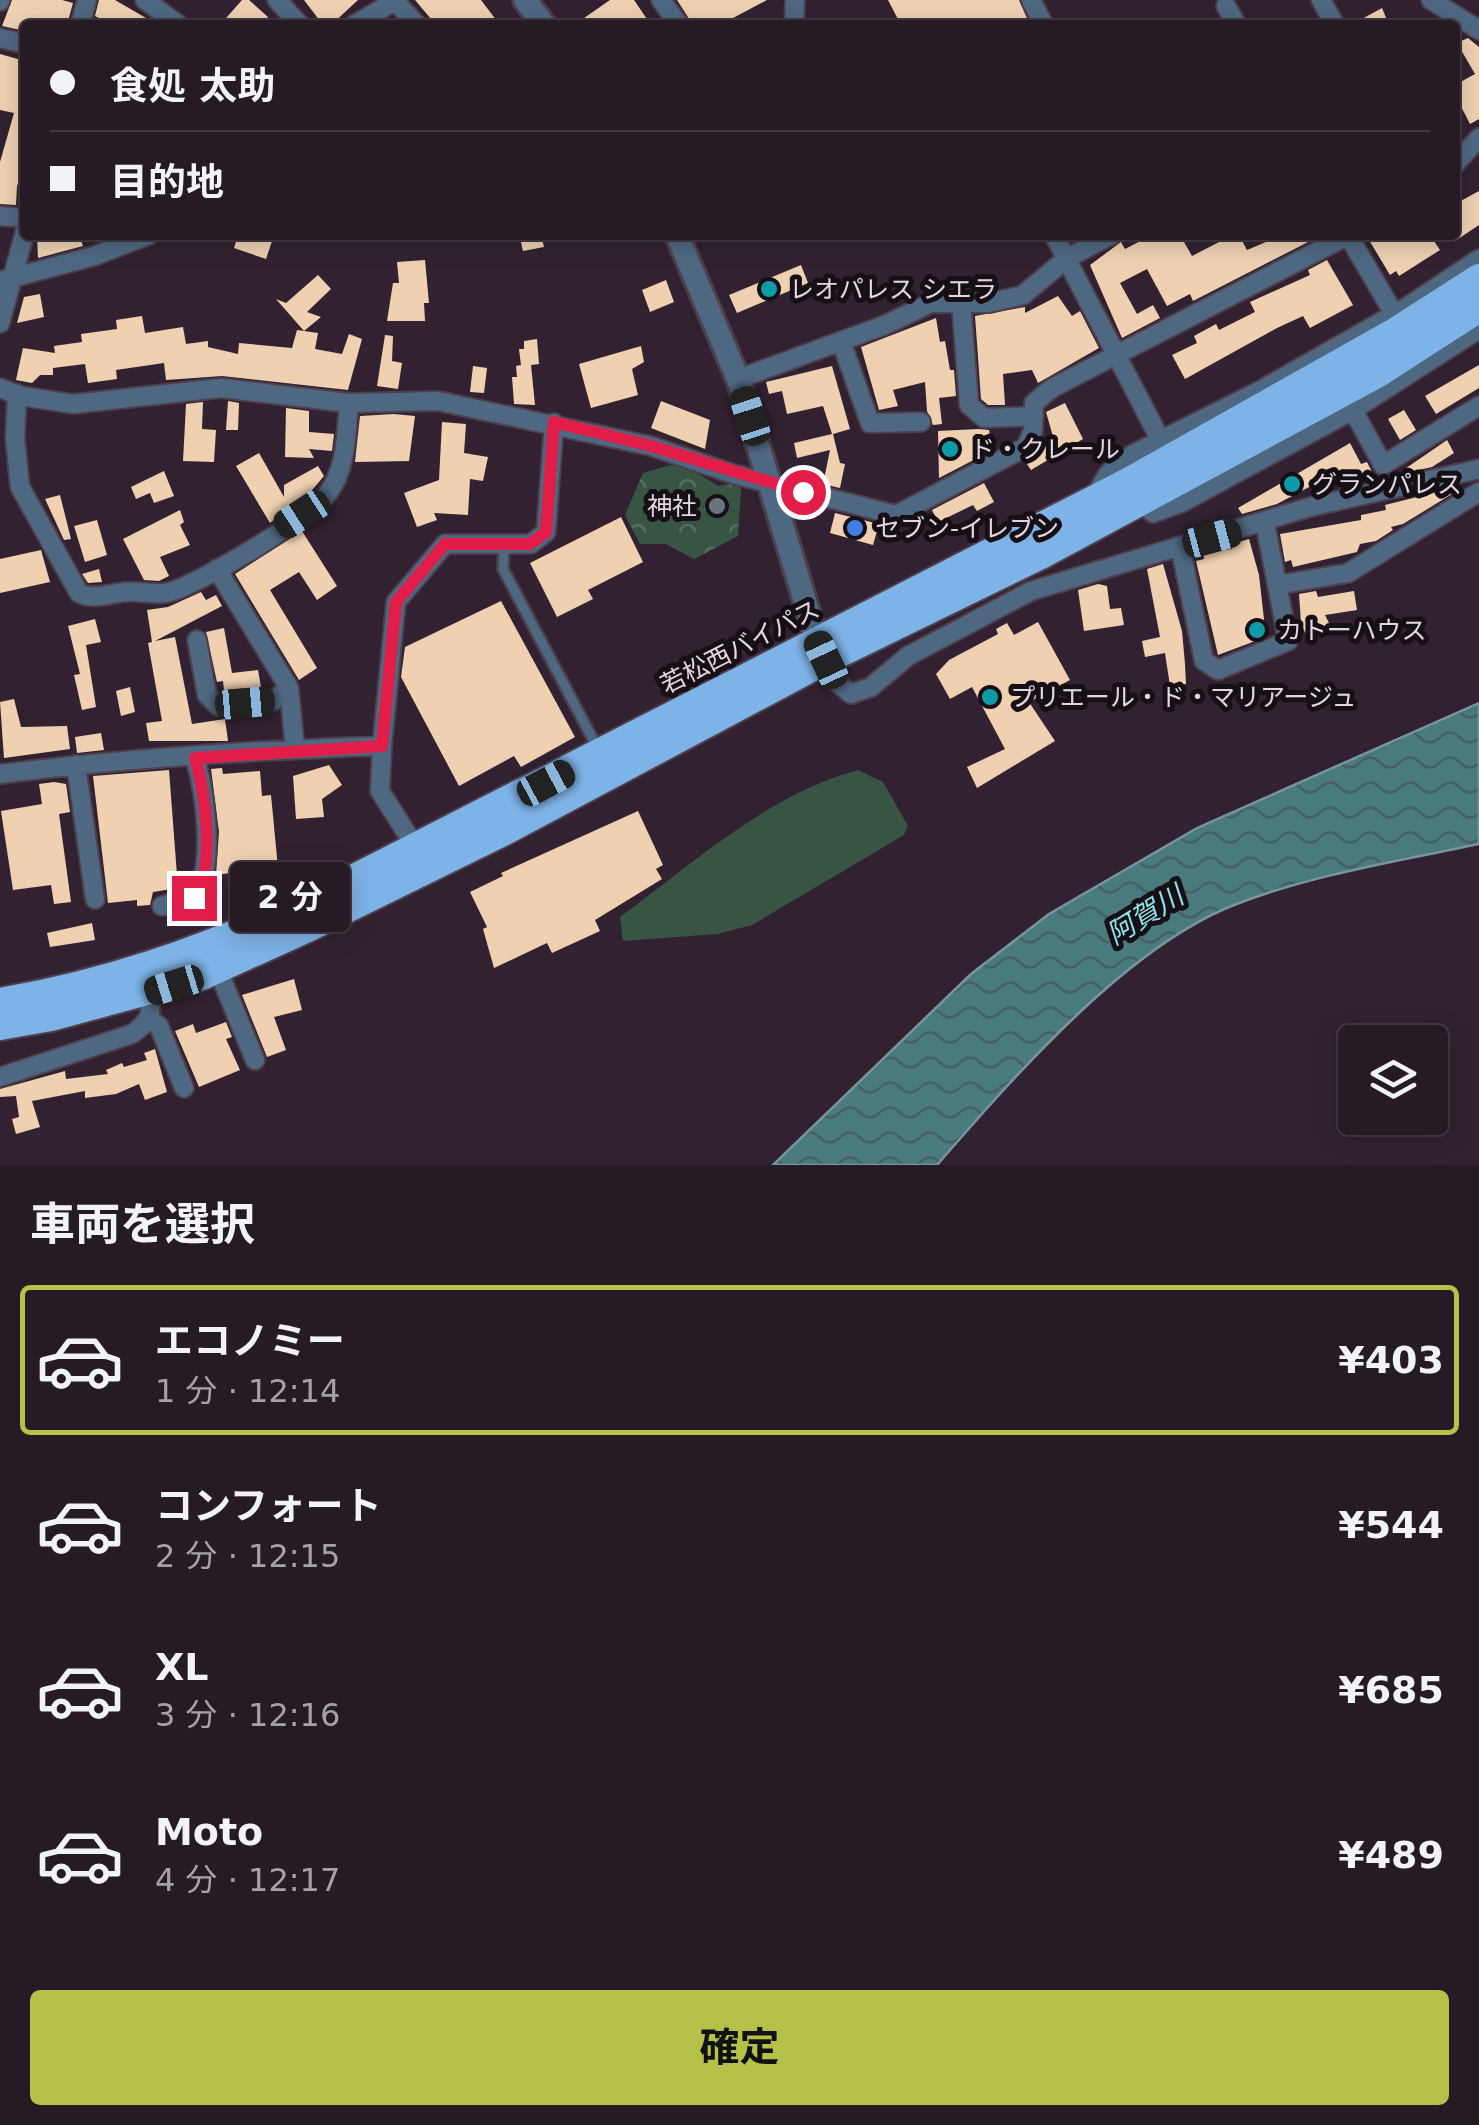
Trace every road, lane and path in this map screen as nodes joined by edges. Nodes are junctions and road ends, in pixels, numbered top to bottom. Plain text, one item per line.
1 (145, 0) edge
2 (277, 0) edge
3 (525, 0) edge
4 (1431, 0) edge
5 (394, 1) edge
6 (1226, 6) dead end
7 (172, 20) edge
8 (295, 20) edge
9 (362, 20) edge
10 (412, 20) edge
11 (540, 20) edge
12 (1234, 20) edge
13 (1479, 30) edge
14 (1479, 138) edge
15 (1460, 159) edge
16 (22, 240) edge
17 (135, 240) edge
18 (678, 240) edge
19 (1056, 240) edge
20 (1102, 240) edge
21 (1339, 240) edge
22 (1351, 240) edge
23 (1066, 259) junction
24 (1479, 259) edge
25 (1479, 278) edge
26 (7, 279) edge
27 (960, 301) junction
28 (1390, 307) dead end
29 (1479, 308) edge
30 (0, 324) edge
31 (1479, 328) edge
32 (841, 341) junction
33 (1119, 356) junction
34 (738, 379) junction
35 (9, 391) edge
36 (349, 403) junction
37 (1479, 406) edge
38 (1353, 410) junction
39 (1034, 416) junction
40 (554, 422) junction
41 (922, 422) dead end
42 (1160, 440) junction
43 (1383, 465) junction
44 (1479, 469) edge
45 (772, 484) junction
46 (1393, 488) junction
47 (1479, 492) edge
48 (1140, 499) junction
49 (1092, 500) junction
50 (1265, 522) junction
51 (504, 544) junction
52 (1180, 546) junction
53 (217, 569) junction
54 (1278, 585) junction
55 (197, 640) dead end
56 (822, 650) junction
57 (289, 688) junction
58 (382, 746) junction
59 (296, 749) junction
60 (600, 754) junction
61 (195, 758) junction
62 (76, 765) junction
63 (0, 773) edge
64 (416, 848) junction
65 (94, 899) dead end
66 (162, 906) dead end
67 (218, 970) junction
68 (0, 1002) edge
69 (148, 1006) junction
70 (0, 1026) edge
71 (255, 1060) dead end
72 (0, 1077) edge
73 (184, 1088) dead end

1 - 7 street
2 - 8 street
3 - 11 street
4 - 13 street
5 - 9 street
5 - 10 street
6 - 12 street
14 - 15 street
16 - 26 street
17 - 26 street
18 - 34 street
19 - 23 street
20 - 23 street
21 - 33 street
22 - 28 street
23 - 27 street
23 - 33 street
24 - 42 street
25 - 49 highway, 若松西バイパス
26 - 30 street
27 - 32 street
27 - 39 street
29 - 48 highway, 若松西バイパス
31 - 38 street
32 - 34 street
32 - 41 street
33 - 39 street
33 - 42 street
34 - 45 street
35 - 36 street
35 - 53 street
36 - 40 street
36 - 53 street
37 - 43 street
38 - 43 street
38 - 48 street
39 - 45 street
40 - 45 street
40 - 51 street
42 - 49 street
43 - 46 street
44 - 46 street
45 - 56 street
46 - 50 street
47 - 54 street
48 - 56 highway, 若松西バイパス
49 - 56 highway, 若松西バイパス
50 - 52 street
50 - 54 street
51 - 58 street
51 - 60 lane
52 - 54 street
52 - 56 street
53 - 57 street
55 - 57 street
56 - 60 highway, 若松西バイパス
56 - 67 highway, 若松西バイパス
57 - 59 street
58 - 59 street
58 - 64 street
59 - 61 street
60 - 64 highway, 若松西バイパス
61 - 62 street
61 - 66 street
62 - 63 street
62 - 65 street
64 - 68 highway, 若松西バイパス
67 - 69 highway, 若松西バイパス
67 - 71 street
69 - 70 highway, 若松西バイパス
69 - 72 street
69 - 73 street

